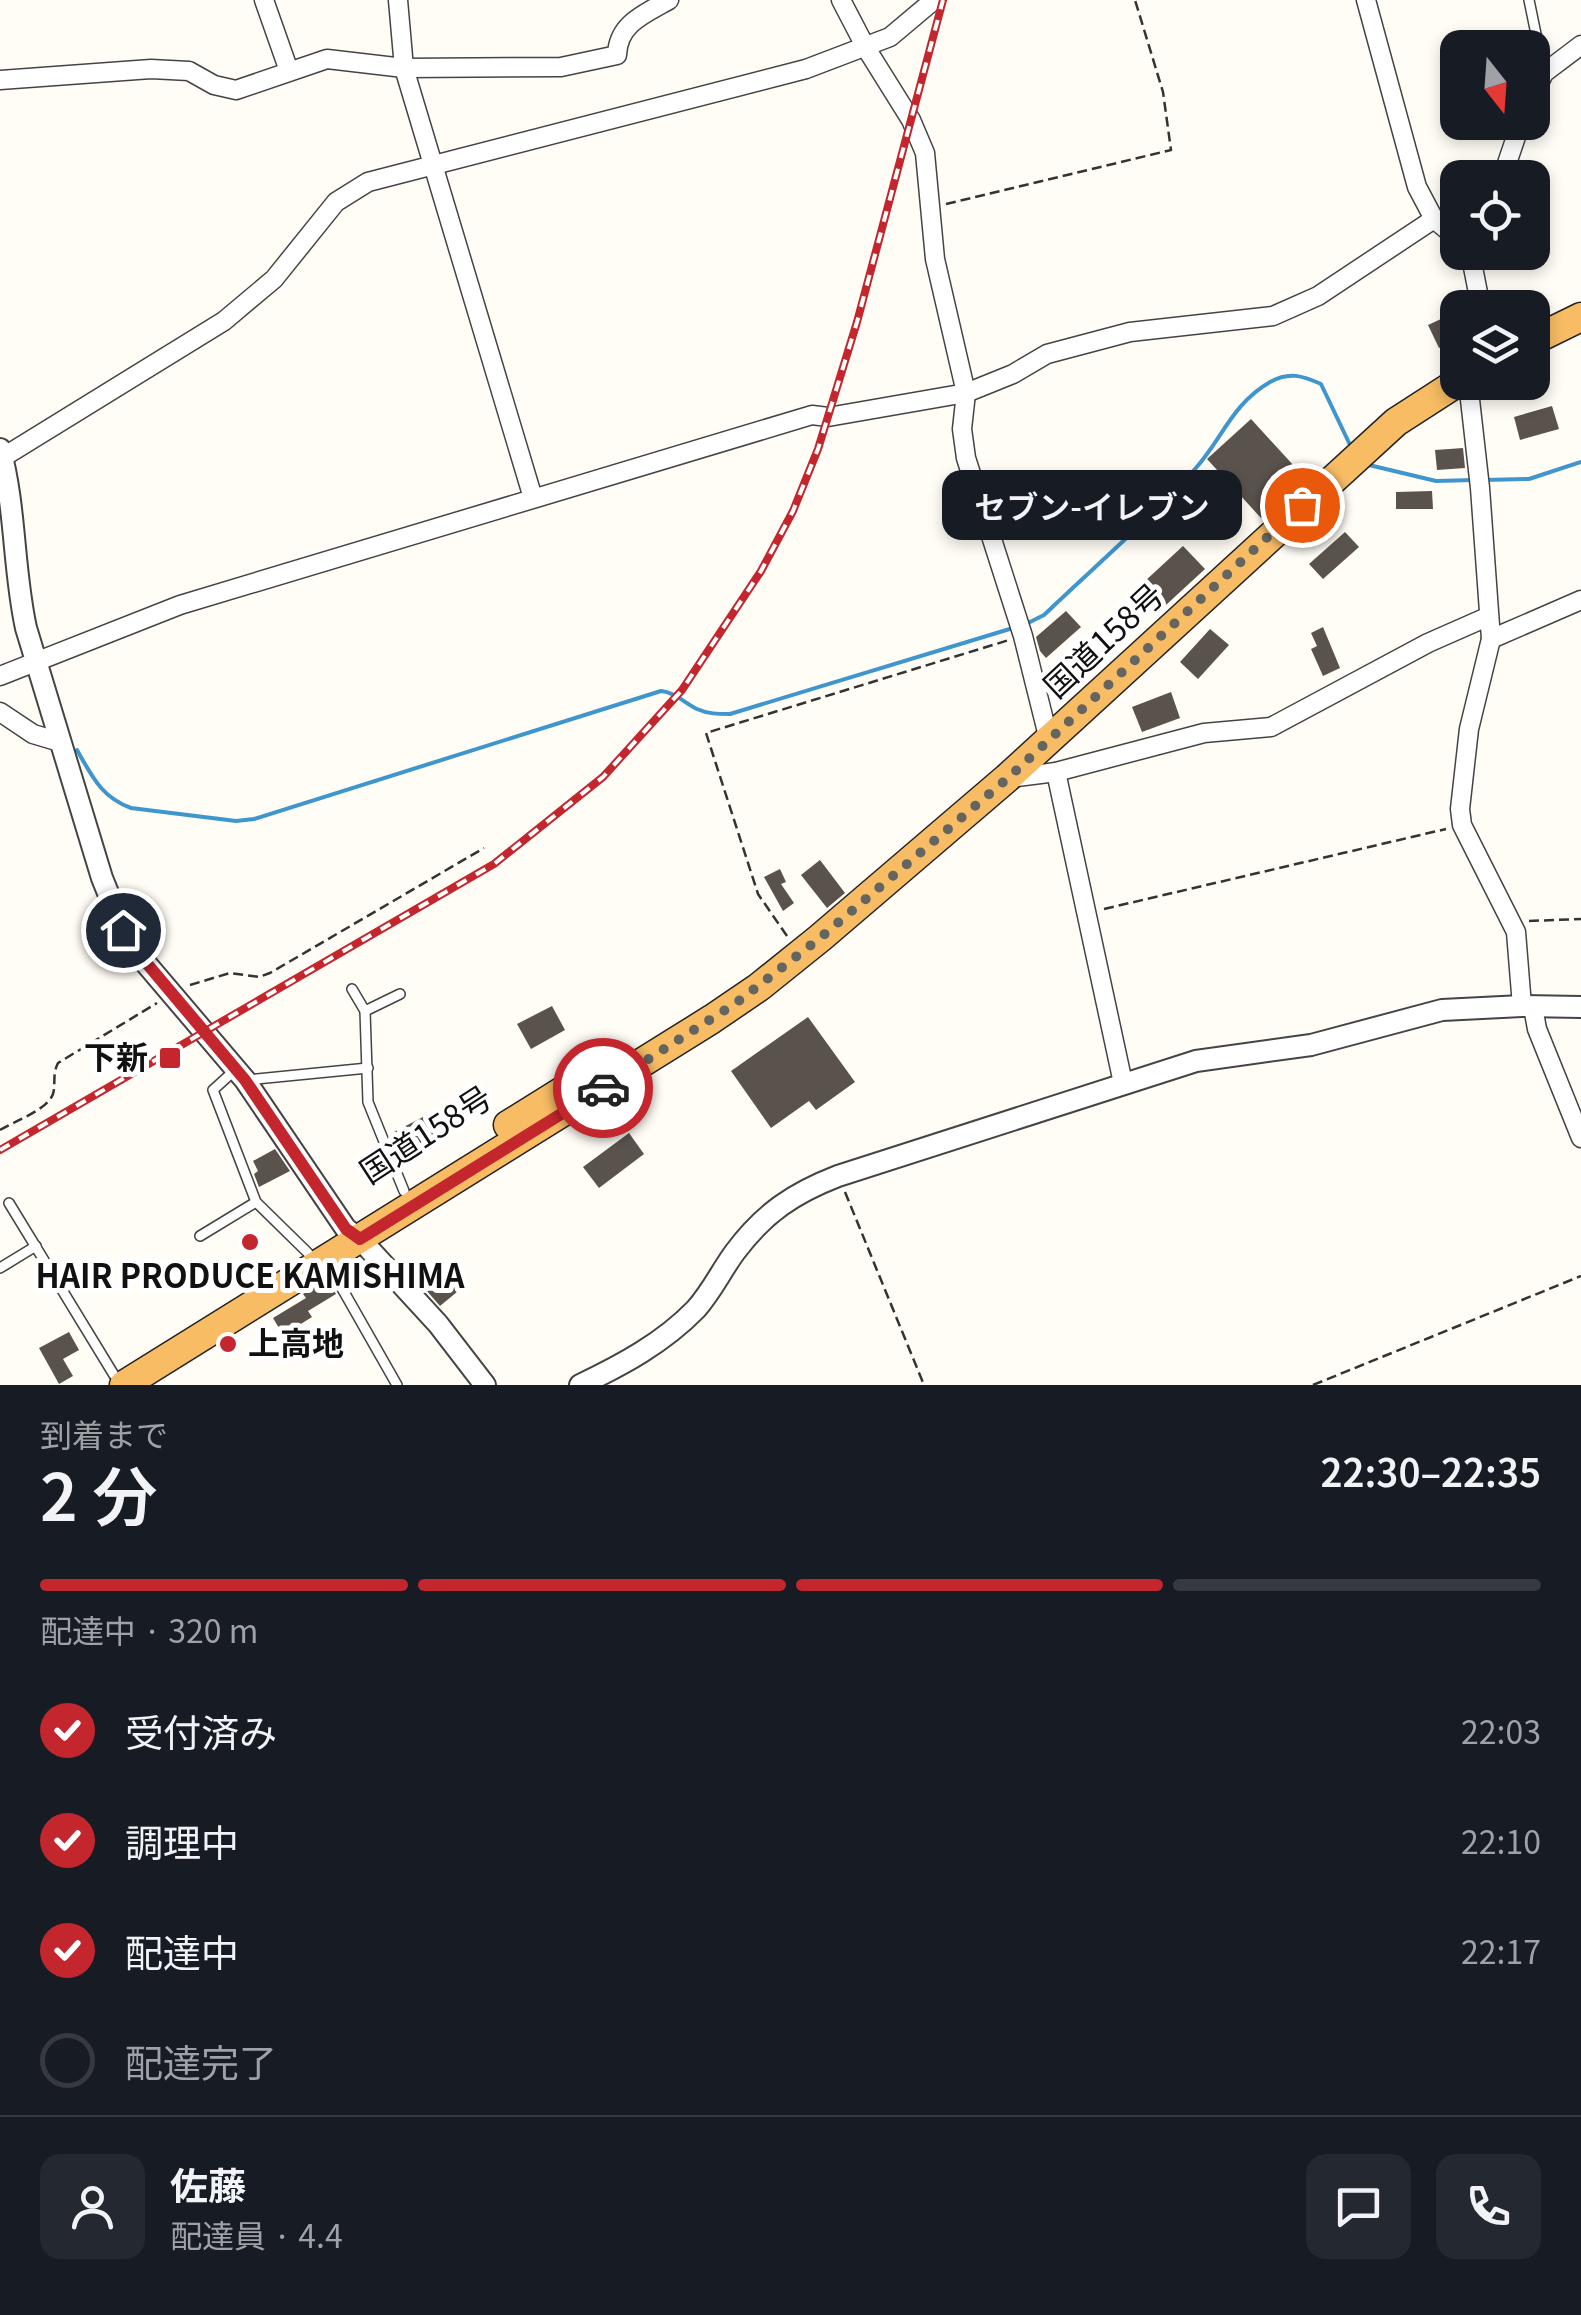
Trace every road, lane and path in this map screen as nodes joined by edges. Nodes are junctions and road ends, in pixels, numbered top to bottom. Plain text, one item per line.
1 (264, 0) edge
2 (398, 0) edge
3 (668, 0) edge
4 (841, 0) edge
5 (934, 0) edge
6 (1135, 0) edge
7 (1366, 0) edge
8 (1529, 0) edge
9 (1535, 30) edge
10 (1581, 45) edge
11 (866, 48) junction
12 (404, 68) junction
13 (1550, 68) edge
14 (289, 70) junction
15 (0, 80) edge
16 (434, 164) junction
17 (930, 208) junction
18 (1434, 219) junction
19 (1440, 224) edge
20 (1581, 317) edge
21 (1550, 333) edge
22 (966, 393) junction
23 (1440, 394) edge
24 (1470, 400) edge
25 (1, 456) edge
26 (533, 498) junction
27 (1581, 600) edge
28 (1487, 617) junction
29 (1021, 629) junction
30 (1491, 639) junction
31 (35, 660) junction
32 (0, 676) edge
33 (0, 712) edge
34 (1049, 740) junction
35 (60, 742) junction
36 (1056, 772) junction
37 (1008, 778) junction
38 (1462, 825) junction
39 (484, 848) dead end
40 (1086, 913) junction
41 (1581, 920) edge
42 (1512, 922) junction
43 (799, 954) junction
44 (352, 989) dead end
45 (172, 994) junction
46 (400, 994) dead end
47 (1528, 1006) junction
48 (1581, 1007) edge
49 (364, 1011) junction
50 (368, 1068) junction
51 (241, 1075) junction
52 (1123, 1083) junction
53 (0, 1130) edge
54 (1581, 1138) edge
55 (838, 1176) junction
56 (404, 1191) junction
57 (9, 1202) dead end
58 (256, 1202) junction
59 (353, 1234) junction
60 (200, 1236) dead end
61 (36, 1246) junction
62 (317, 1256) junction
63 (0, 1268) edge
64 (1581, 1276) edge
65 (112, 1382) edge
66 (397, 1385) edge
67 (486, 1385) edge
68 (580, 1385) edge
69 (924, 1385) edge
70 (1313, 1385) edge

1 - 14 street
2 - 12 street
3 - 12 street
4 - 11 street
5 - 11 street
6 - 17 path
7 - 18 street
8 - 9 lane
10 - 13 street
11 - 16 street
11 - 17 street
12 - 14 street
12 - 16 street
14 - 15 street
16 - 25 street
16 - 26 street
17 - 22 street
18 - 19 street
18 - 22 street
20 - 21 highway
22 - 26 street
22 - 29 street
23 - 34 highway, 国道158号
24 - 28 street
25 - 31 street
26 - 31 street
27 - 30 street
28 - 30 street
28 - 36 street
29 - 34 street
29 - 43 path
30 - 38 street
31 - 32 street
31 - 35 street
33 - 35 street
34 - 37 highway, 国道158号
35 - 45 street
36 - 37 street
36 - 40 street
37 - 43 highway, 国道158号
38 - 40 path
38 - 42 street
39 - 45 path
40 - 52 street
41 - 42 path
42 - 47 street
43 - 56 highway, 国道158号
43 - 59 highway, 国道158号
44 - 49 lane
45 - 51 street
45 - 53 path
46 - 49 lane
47 - 48 street
47 - 52 street
47 - 54 street
49 - 50 lane
50 - 51 lane
50 - 56 lane
51 - 58 lane
51 - 59 street
52 - 55 street
55 - 68 street
55 - 69 path
56 - 59 highway, 国道158号
57 - 61 lane
58 - 60 lane
58 - 62 lane
59 - 62 highway, 国道158号
59 - 67 street
61 - 63 lane
61 - 65 lane
62 - 65 highway, 国道158号
62 - 66 lane
64 - 70 path

